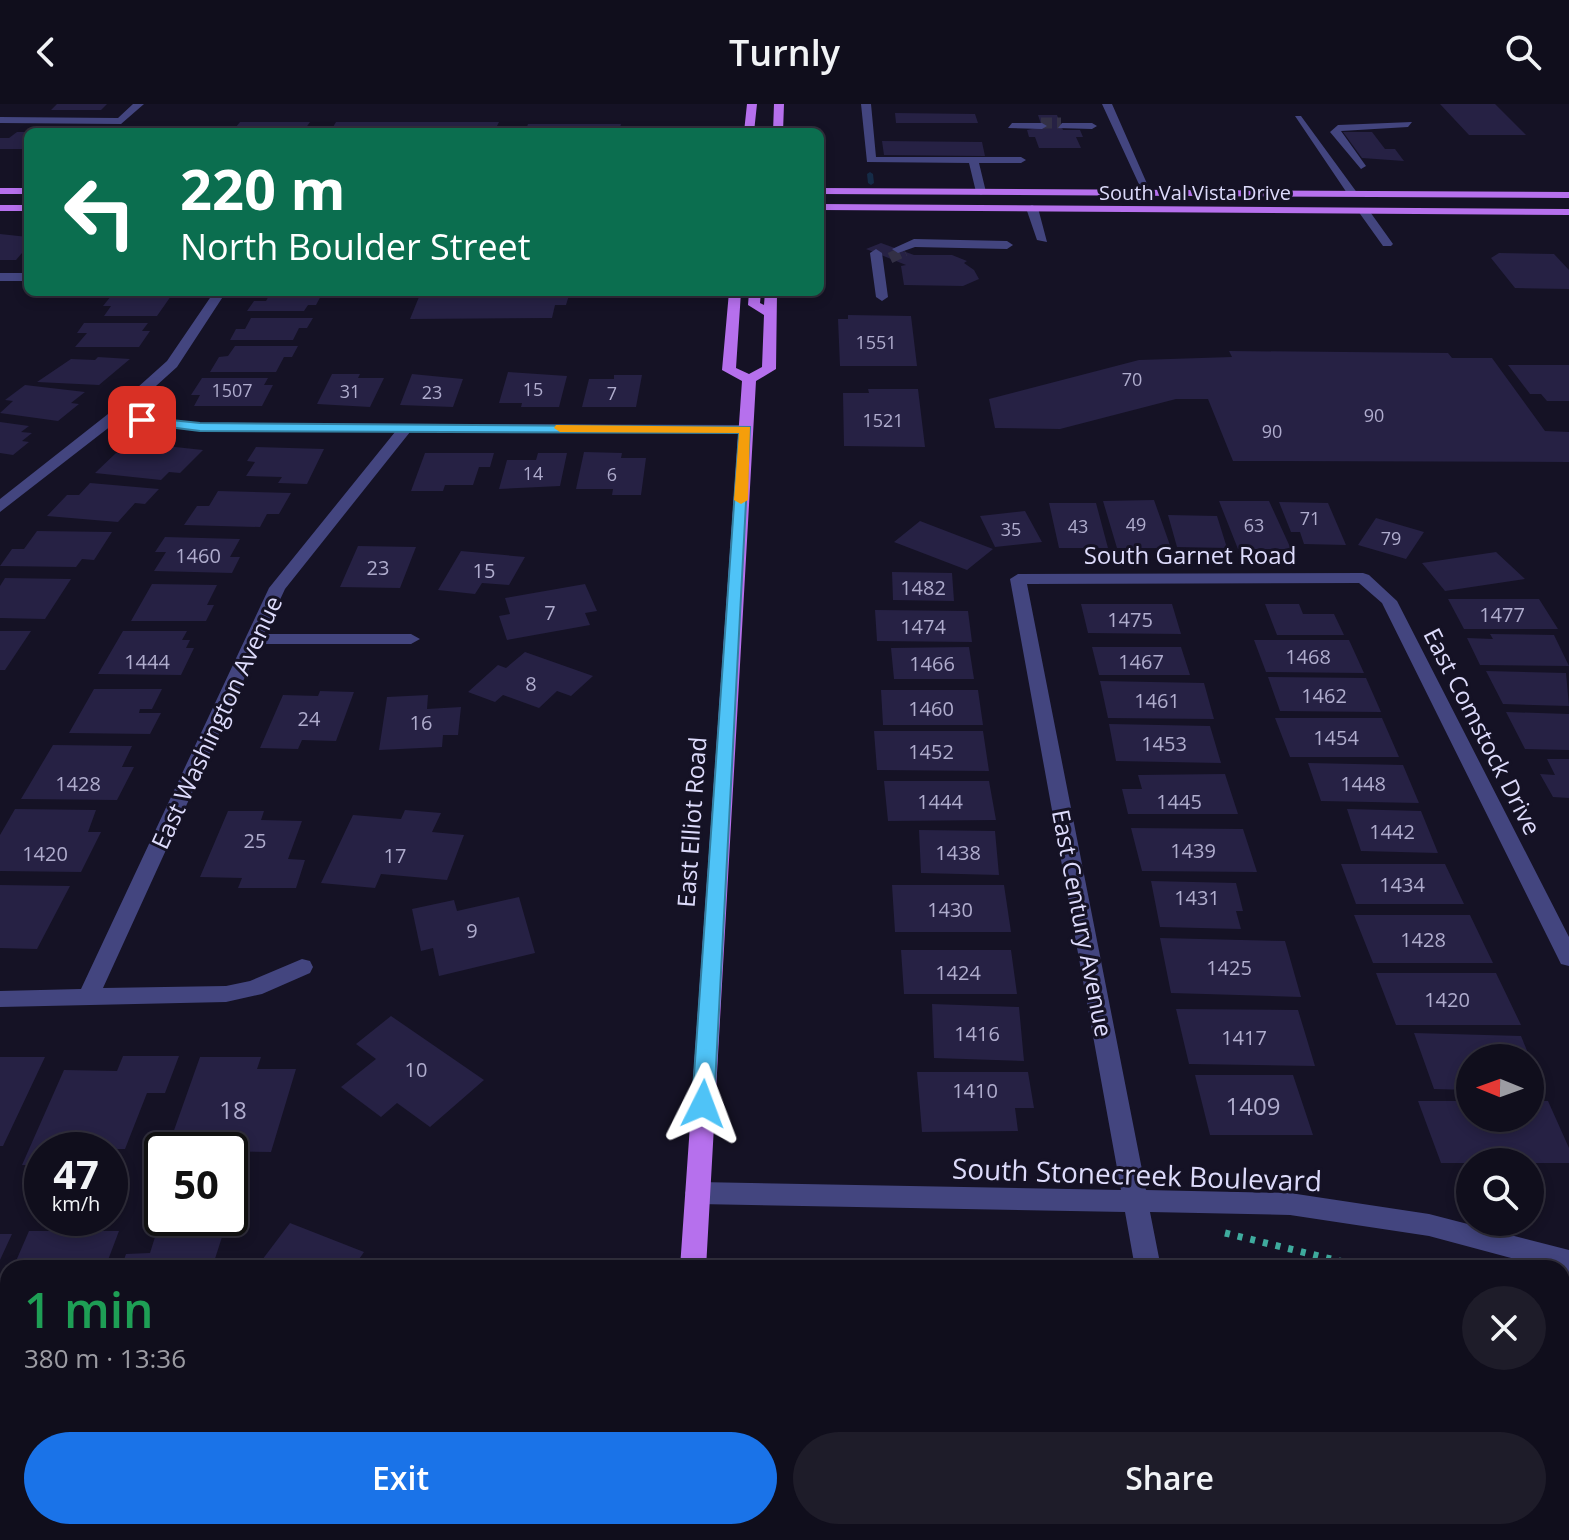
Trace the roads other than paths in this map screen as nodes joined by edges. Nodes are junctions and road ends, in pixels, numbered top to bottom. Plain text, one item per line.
1 (139, 104) edge
2 (752, 104) edge
3 (779, 104) edge
4 (866, 104) edge
5 (1107, 104) edge
6 (1298, 118) dead end
7 (0, 120) edge
8 (1011, 121) dead end
9 (1040, 121) tunnel mouth
10 (1060, 121) tunnel mouth
11 (1090, 121) dead end
12 (1408, 124) dead end
13 (749, 128) edge
14 (778, 128) edge
15 (973, 160) junction
16 (1021, 160) dead end
17 (1361, 166) dead end
18 (0, 191) edge
19 (24, 191) edge
20 (824, 191) edge
21 (981, 192) junction
22 (1148, 193) junction
23 (1353, 194) junction
24 (1569, 195) edge
25 (824, 207) edge
26 (0, 208) edge
27 (24, 208) edge
28 (1032, 208) junction
29 (1364, 211) junction
30 (1569, 212) edge
31 (1043, 240) dead end
32 (1387, 244) dead end
33 (1007, 245) dead end
34 (0, 277) edge
35 (24, 277) edge
36 (217, 296) edge
37 (735, 296) edge
38 (755, 296) edge
39 (771, 296) edge
40 (888, 298) dead end
41 (770, 313) junction
42 (749, 379) junction
43 (113, 417) junction
44 (407, 427) junction
45 (746, 429) junction
46 (0, 507) edge
47 (1363, 578) joint
48 (1018, 579) joint
49 (254, 639) junction
50 (411, 639) dead end
51 (1569, 958) edge
52 (302, 967) dead end
53 (0, 999) edge
54 (87, 999) junction
55 (698, 1193) junction
56 (1135, 1201) junction
57 (694, 1260) edge
58 (1146, 1260) edge
59 (1561, 1260) edge

1 - 7 street
2 - 13 main road
3 - 14 main road
4 - 15 street
5 - 22 street
6 - 23 street
8 - 9 street
10 - 11 street
12 - 17 street
15 - 16 street
15 - 21 street
18 - 19 main road
20 - 21 main road, South Val Vista Drive
21 - 22 main road, South Val Vista Drive
22 - 23 main road, South Val Vista Drive
23 - 24 main road, South Val Vista Drive
23 - 29 main road
25 - 28 main road, South Val Vista Drive
26 - 27 main road
28 - 29 main road, South Val Vista Drive
28 - 31 street
29 - 30 main road, South Val Vista Drive
29 - 32 street
33 - 40 street
34 - 35 street
36 - 43 street
37 - 42 main road
38 - 41 main road
39 - 41 main road
41 - 42 main road
42 - 45 main road, East Elliot Road
43 - 44 street
43 - 46 street
44 - 45 street
44 - 49 street, East Washington Avenue
45 - 55 main road, East Elliot Road
47 - 48 street, South Garnet Road
47 - 51 street, East Comstock Drive
48 - 56 street, East Century Avenue
49 - 50 street
49 - 54 street, East Washington Avenue
52 - 54 street
53 - 54 street
55 - 56 street, South Stonecreek Boulevard
55 - 57 main road, East Elliot Road
56 - 58 street, East Century Avenue
56 - 59 street, South Stonecreek Boulevard

